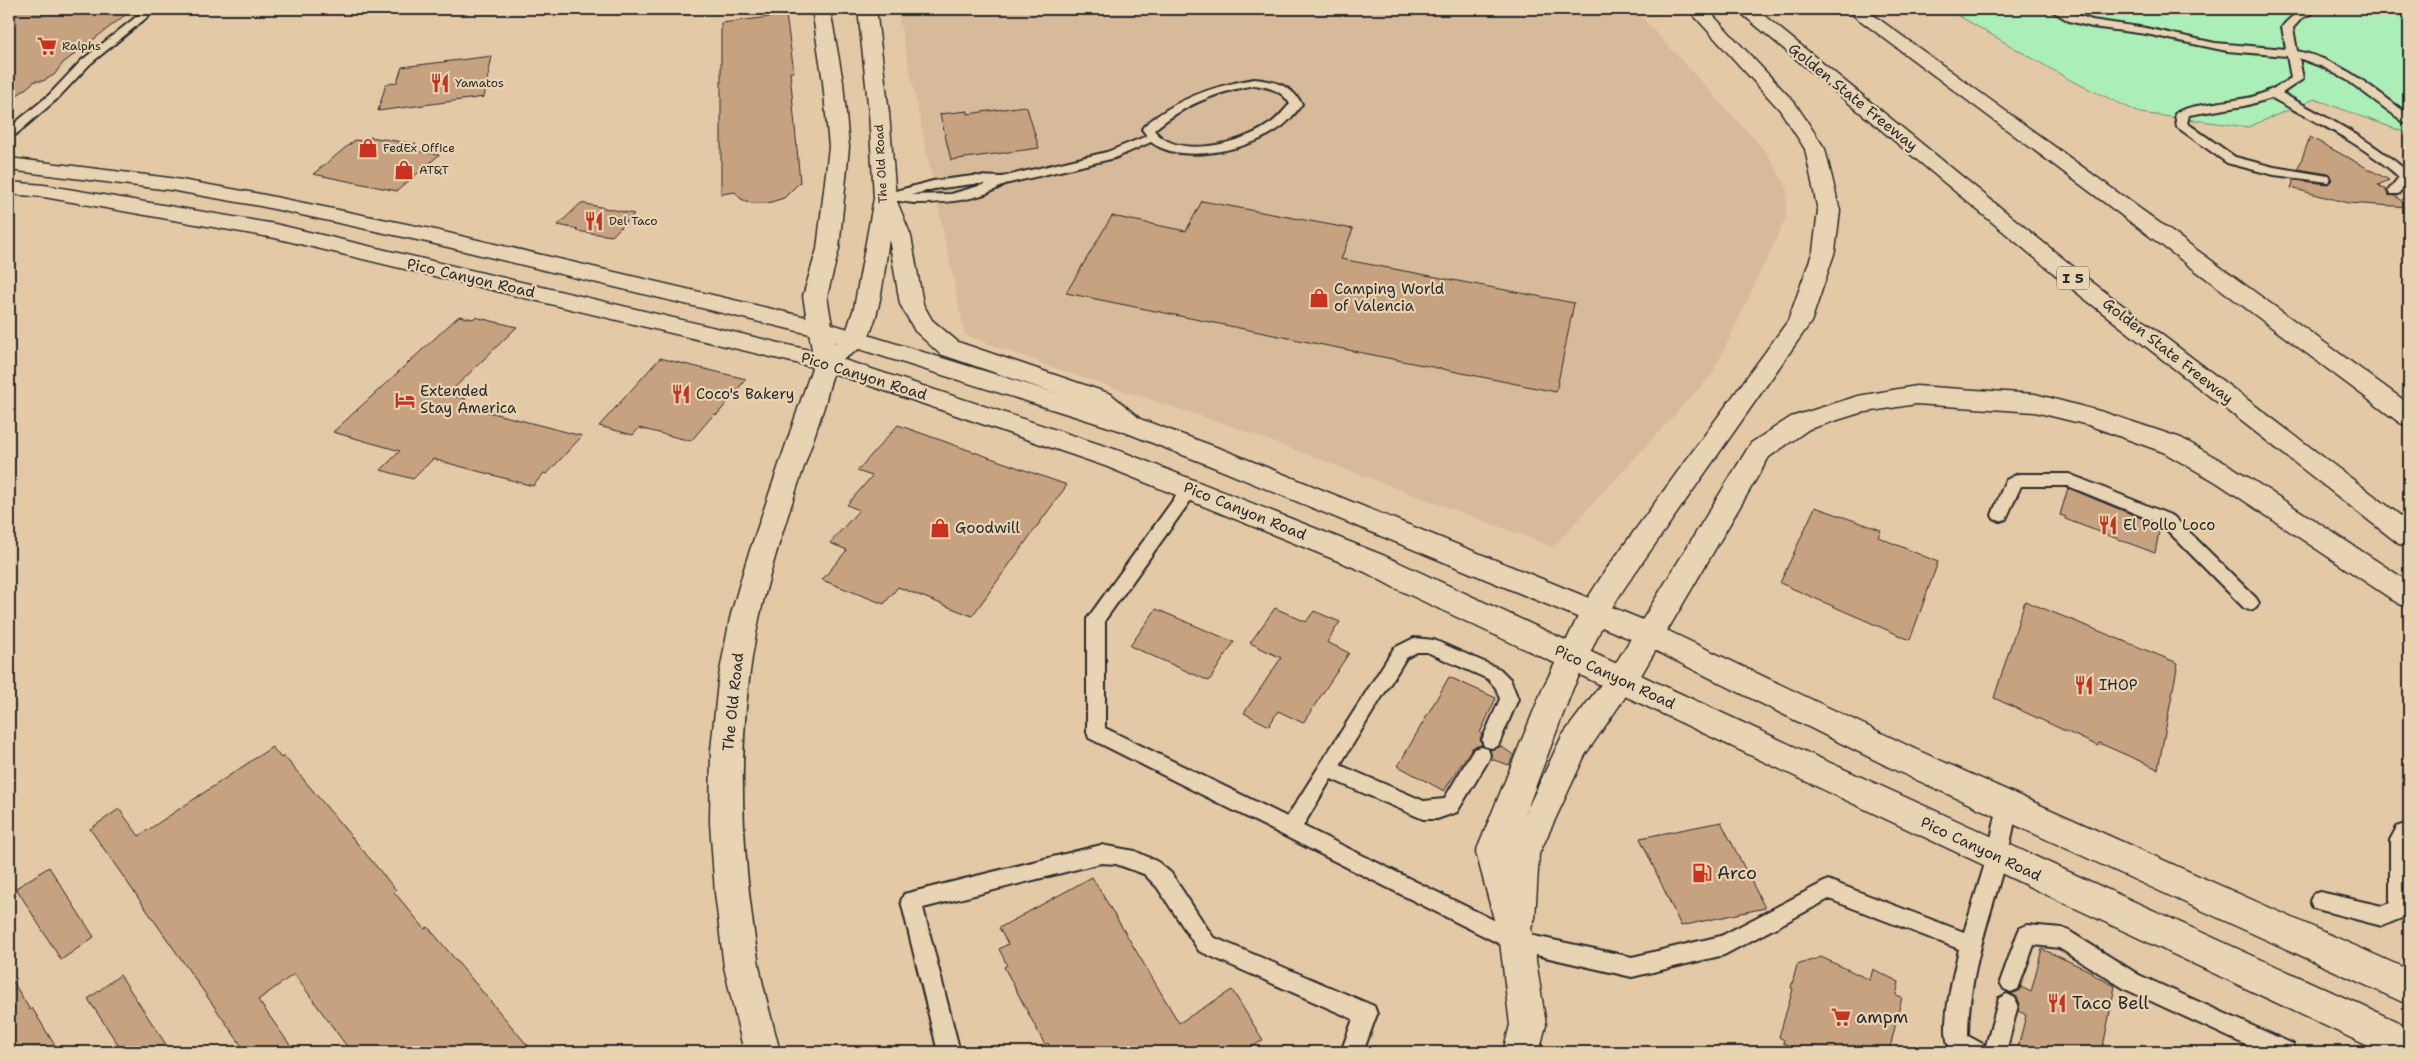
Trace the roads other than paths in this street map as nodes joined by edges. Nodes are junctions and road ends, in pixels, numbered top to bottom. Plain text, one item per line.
1 (152, 9) edge
2 (821, 9) edge
3 (867, 9) edge
4 (1697, 9) edge
5 (1745, 9) edge
6 (1854, 9) edge
7 (2054, 9) edge
8 (2316, 9) edge
9 (2293, 54) junction
10 (2274, 94) junction
11 (2409, 120) edge
12 (9, 134) edge
13 (1152, 138) junction
14 (9, 164) edge
15 (2324, 179) dead end
16 (9, 188) edge
17 (2394, 191) dead end
18 (886, 198) junction
19 (820, 328) junction
20 (856, 339) junction
21 (826, 362) junction
22 (2409, 417) edge
23 (1131, 425) junction
24 (1190, 489) junction
25 (2000, 515) dead end
26 (2409, 537) edge
27 (2409, 596) edge
28 (2250, 603) dead end
29 (1594, 612) junction
30 (1648, 634) junction
31 (1573, 658) junction
32 (1622, 680) junction
33 (1328, 769) junction
34 (2008, 806) junction
35 (1290, 829) junction
36 (2409, 831) edge
37 (1997, 857) junction
38 (2320, 901) dead end
39 (1516, 942) junction
40 (1970, 944) junction
41 (2011, 982) dead end
42 (2409, 988) edge
43 (2007, 1006) dead end
44 (2409, 1046) edge
45 (762, 1052) edge
46 (949, 1052) edge
47 (1352, 1052) edge
48 (1521, 1052) edge
49 (1975, 1052) edge
50 (1995, 1052) edge
51 (2285, 1052) edge

1 - 12 lane
2 - 19 main road, The Old Road
3 - 18 main road, The Old Road
4 - 29 main road
5 - 26 main road, Golden State Freeway / I 5
6 - 22 main road
7 - 9 lane
8 - 9 lane
9 - 10 lane
9 - 11 lane
10 - 15 lane
10 - 17 lane
13 - 13 lane
13 - 18 lane
14 - 19 main road, Pico Canyon Road
16 - 21 main road, Pico Canyon Road
18 - 20 main road, The Old Road
18 - 23 main road
19 - 20 main road, Pico Canyon Road
19 - 21 main road, The Old Road
20 - 21 main road
20 - 23 main road, Pico Canyon Road
21 - 24 main road, Pico Canyon Road
21 - 45 main road, The Old Road
23 - 29 main road, Pico Canyon Road
24 - 31 main road, Pico Canyon Road
24 - 35 lane
25 - 28 lane
27 - 30 main road
29 - 30 main road, Pico Canyon Road
29 - 31 main road
30 - 32 main road
30 - 34 main road, Pico Canyon Road
31 - 32 main road, Pico Canyon Road
31 - 39 main road
32 - 37 main road, Pico Canyon Road
32 - 39 main road
33 - 33 lane
33 - 35 lane
34 - 37 lane
34 - 42 main road, Pico Canyon Road
35 - 39 lane
36 - 38 lane
37 - 40 lane
37 - 44 main road, Pico Canyon Road
39 - 40 lane
39 - 48 main road
40 - 49 lane
41 - 51 lane
43 - 50 lane
46 - 47 lane

